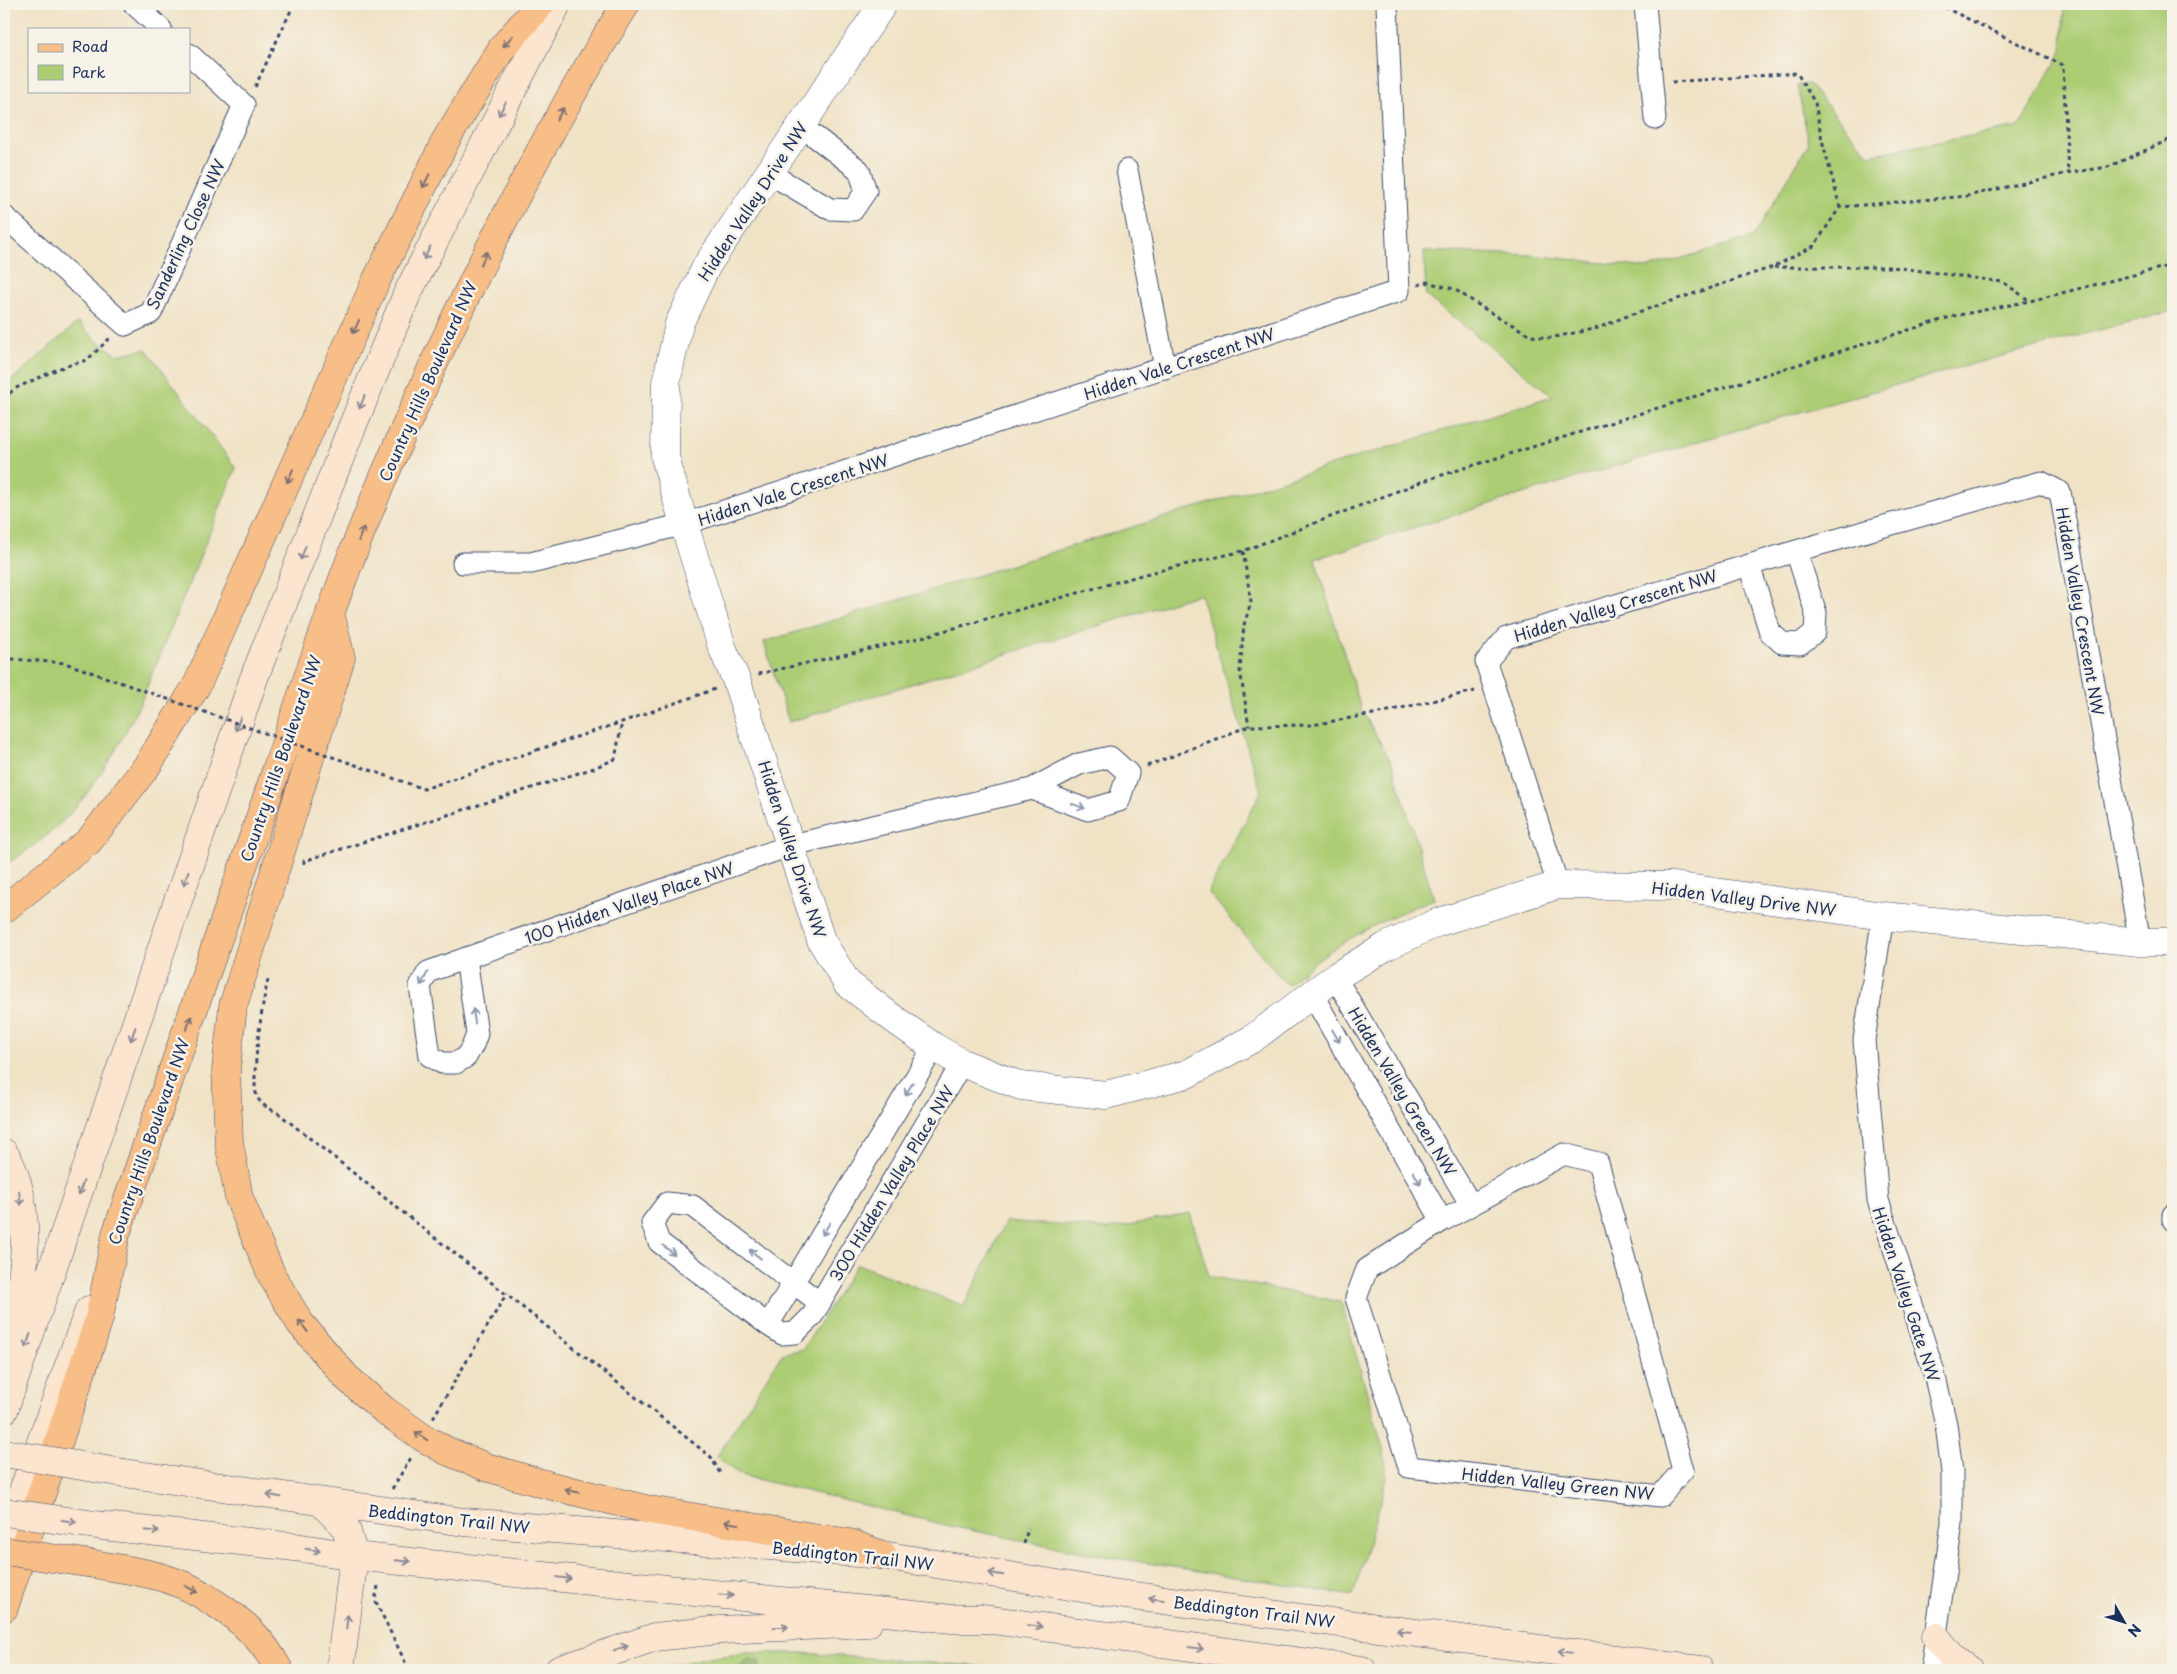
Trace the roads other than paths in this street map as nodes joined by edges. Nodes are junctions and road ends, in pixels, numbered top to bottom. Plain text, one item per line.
1 (134, 4) edge
2 (540, 4) edge
3 (557, 4) edge
4 (626, 4) edge
5 (883, 4) edge
6 (1387, 4) edge
7 (1645, 4) edge
8 (160, 28) edge
9 (190, 55) edge
10 (1655, 118) dead end
11 (801, 126) junction
12 (1128, 170) dead end
13 (769, 173) junction
14 (4, 216) edge
15 (1164, 368) junction
16 (684, 524) junction
17 (1796, 551) junction
18 (463, 563) dead end
19 (1749, 565) junction
20 (330, 612) junction
21 (1032, 790) junction
22 (792, 845) junction
23 (1558, 885) junction
24 (4, 909) edge
25 (1883, 916) junction
26 (2140, 942) junction
27 (2173, 942) edge
28 (466, 958) junction
29 (1335, 977) junction
30 (1312, 994) junction
31 (934, 1047) junction
32 (962, 1063) junction
33 (4, 1153) edge
34 (1471, 1205) junction
35 (2173, 1215) edge
36 (2173, 1220) edge
37 (1442, 1221) junction
38 (116, 1234) junction
39 (793, 1284) junction
40 (820, 1303) junction
41 (768, 1326) junction
42 (4, 1346) edge
43 (4, 1410) edge
44 (4, 1436) edge
45 (4, 1453) edge
46 (71, 1464) junction
47 (322, 1503) junction
48 (4, 1512) edge
49 (4, 1543) edge
50 (4, 1551) edge
51 (882, 1555) junction
52 (354, 1556) junction
53 (4, 1608) edge
54 (952, 1618) junction
55 (1936, 1637) junction
56 (279, 1670) edge
57 (340, 1670) edge
58 (559, 1670) edge
59 (1362, 1670) edge
60 (1700, 1670) edge
61 (1931, 1670) edge
62 (1970, 1670) edge

1 - 8 street
2 -> 24 main road
3 -> 43 main road
20 -> 4 main road, Country Hills Boulevard NW
5 - 11 street, Hidden Valley Drive NW
6 - 15 street, Hidden Vale Crescent NW
7 - 10 street
9 - 14 street, Sanderling Close NW
11 - 13 street, Hidden Valley Drive NW
11 - 13 street
12 - 15 street
13 - 16 street, Hidden Valley Drive NW
15 - 16 street, Hidden Vale Crescent NW
16 - 18 street, Hidden Vale Crescent NW
16 - 22 street, Hidden Valley Drive NW
17 - 19 street, Hidden Valley Crescent NW
17 - 19 street
17 - 26 street, Hidden Valley Crescent NW
19 - 23 street, Hidden Valley Crescent NW
38 -> 20 main road, Country Hills Boulevard NW
51 -> 20 main road
21 -> 21 street, 100 Hidden Valley Place NW
21 - 22 street, 100 Hidden Valley Place NW
22 - 28 street, 100 Hidden Valley Place NW
22 - 31 street, Hidden Valley Drive NW
23 - 25 street, Hidden Valley Drive NW
23 - 29 street, Hidden Valley Drive NW
25 - 26 street, Hidden Valley Drive NW
25 - 55 street, Hidden Valley Gate NW
26 - 27 street, Hidden Valley Drive NW
28 -> 28 street, 100 Hidden Valley Place NW
29 - 30 street, Hidden Valley Drive NW
29 - 34 street, Hidden Valley Green NW
30 - 32 street, Hidden Valley Drive NW
30 -> 37 street, Hidden Valley Green NW
31 - 32 street, Hidden Valley Drive NW
31 -> 39 street, 300 Hidden Valley Place NW
32 - 40 street, 300 Hidden Valley Place NW
33 -> 42 main road
34 - 37 street, Hidden Valley Green NW
34 - 37 street, Hidden Valley Green NW
35 - 36 street
38 - 49 main road, Country Hills Boulevard NW
38 - 53 main road
39 - 40 street, 300 Hidden Valley Place NW
39 - 41 street, 300 Hidden Valley Place NW
39 -> 41 street, 300 Hidden Valley Place NW
40 - 41 street, 300 Hidden Valley Place NW
44 - 46 main road
45 - 46 main road, Beddington Trail NW, bridge
47 -> 46 main road, Beddington Trail NW, bridge
47 - 51 main road, Beddington Trail NW
47 - 52 main road
48 -> 52 main road, bridge
50 -> 56 main road, bridge
60 -> 51 main road, Beddington Trail NW
52 -> 54 main road
57 -> 52 main road
58 -> 54 main road
54 -> 59 main road
55 - 61 street, Hidden Valley Gate NW
55 - 62 main road

